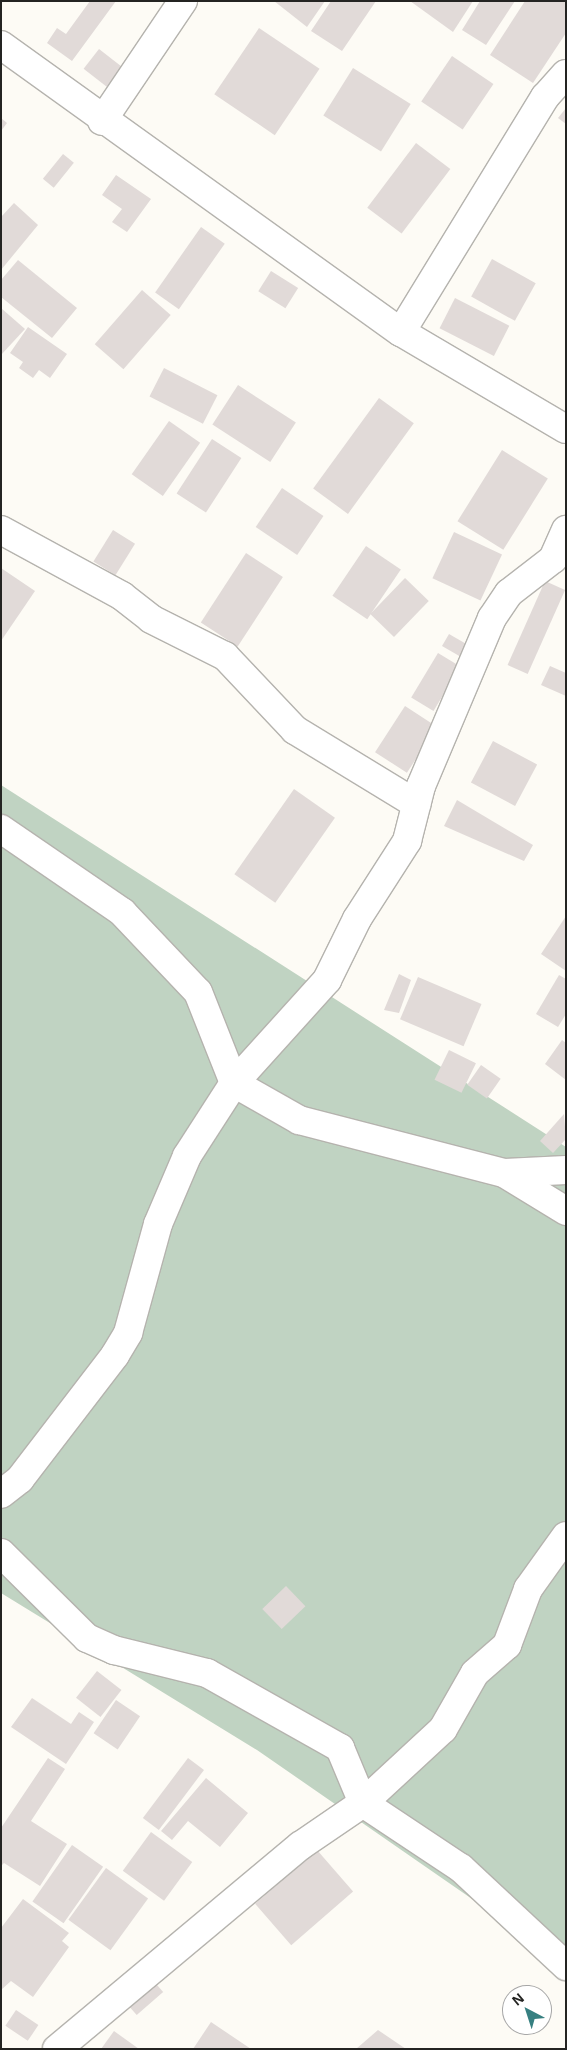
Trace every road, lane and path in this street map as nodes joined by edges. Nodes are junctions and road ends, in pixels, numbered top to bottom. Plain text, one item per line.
1 (183, 1) edge
2 (1, 45) edge
3 (566, 74) edge
4 (102, 121) junction
5 (401, 332) junction
6 (566, 429) edge
7 (1, 530) edge
8 (566, 530) edge
9 (560, 561) edge
10 (416, 804) junction
11 (1, 829) edge
12 (234, 1083) junction
13 (566, 1170) edge
14 (504, 1173) junction
15 (566, 1211) edge
16 (1, 1494) edge
17 (566, 1536) edge
18 (1, 1553) edge
19 (364, 1803) junction
20 (566, 1966) edge
21 (57, 2049) edge

1 - 4 street
2 - 4 street
3 - 5 street
4 - 5 street
5 - 6 street
7 - 10 street
8 - 9 street
9 - 10 street
10 - 12 street
11 - 12 street
12 - 14 street
12 - 16 street
13 - 14 street
14 - 15 street
17 - 19 street
18 - 19 street
19 - 20 street
19 - 21 street

